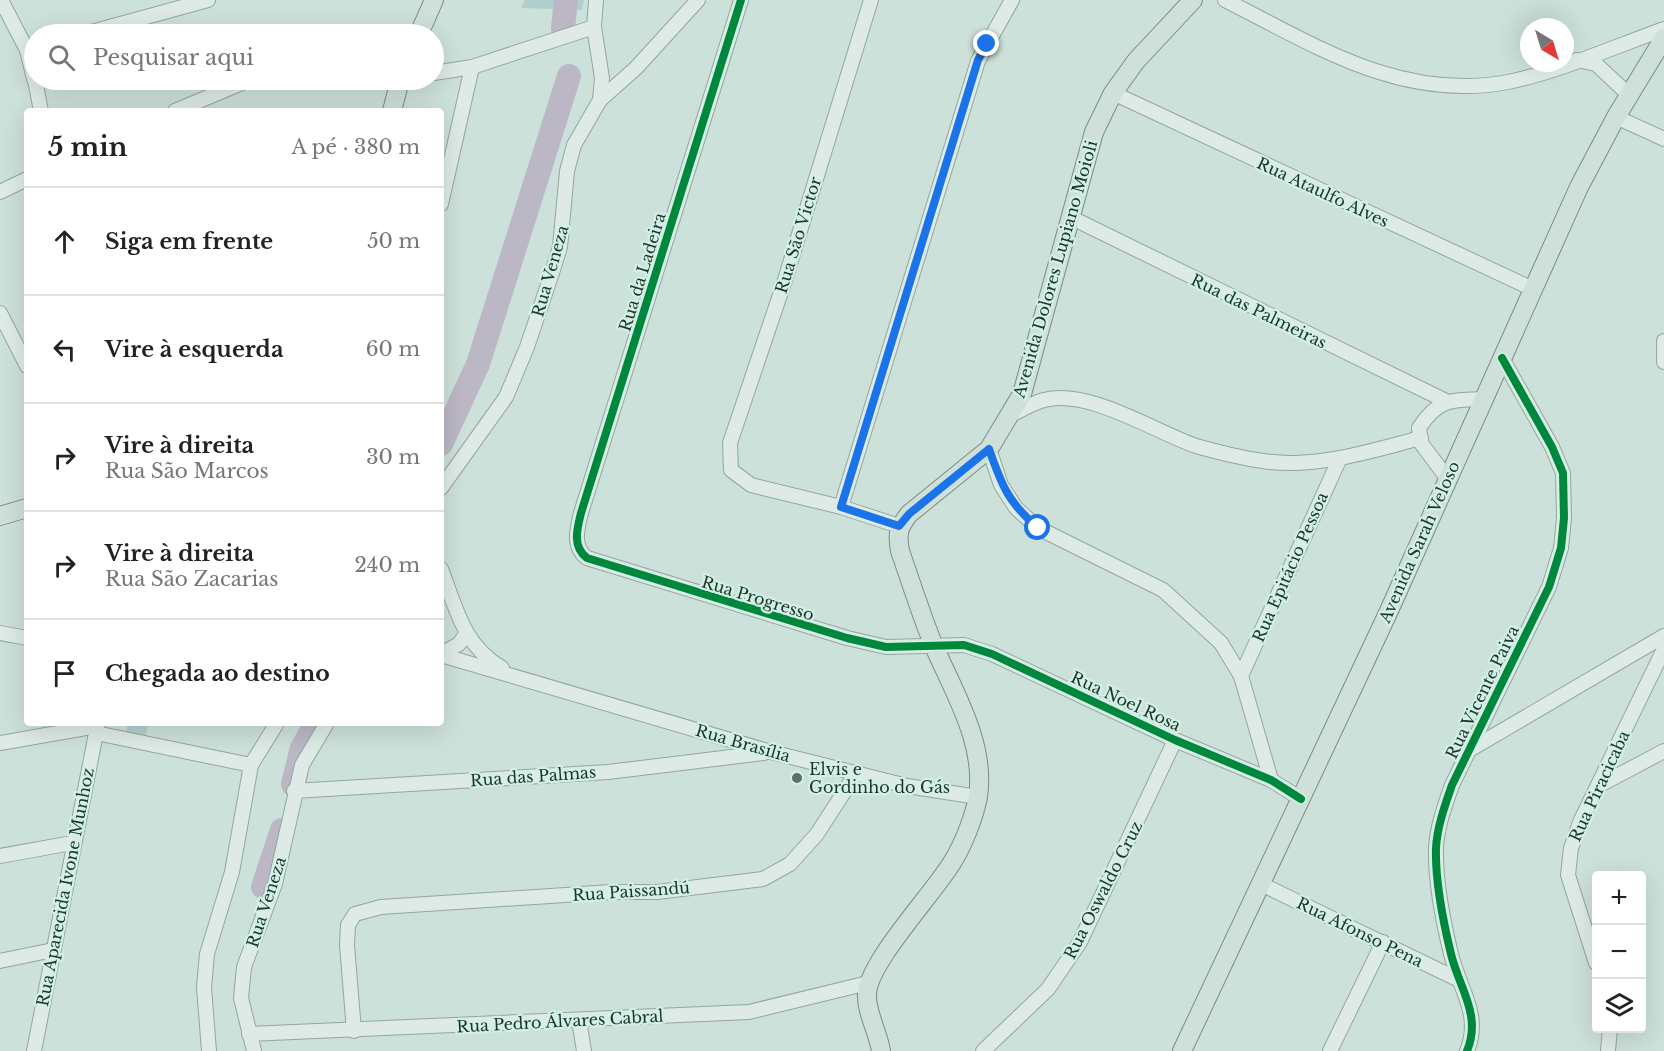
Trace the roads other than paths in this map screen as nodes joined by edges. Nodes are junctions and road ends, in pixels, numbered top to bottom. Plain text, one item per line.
1 (1, 0) edge
2 (208, 0) edge
3 (434, 0) edge
4 (596, 0) edge
5 (698, 0) edge
6 (741, 0) edge
7 (871, 0) edge
8 (1012, 0) edge
9 (1193, 0) edge
10 (1225, 0) edge
11 (120, 24) edge
12 (423, 24) edge
13 (594, 27) junction
14 (1664, 29) edge
15 (24, 38) edge
16 (1664, 38) edge
17 (1577, 60) junction
18 (472, 67) junction
19 (444, 71) edge
20 (36, 90) edge
21 (225, 90) edge
22 (397, 90) edge
23 (1113, 93) junction
24 (1629, 94) junction
25 (600, 100) junction
26 (40, 108) edge
27 (182, 108) edge
28 (393, 108) edge
29 (1616, 117) junction
30 (1664, 139) edge
31 (24, 180) edge
32 (444, 191) edge
33 (0, 192) edge
34 (1072, 218) junction
35 (1533, 289) junction
36 (0, 313) edge
37 (1664, 340) edge
38 (1502, 358) junction
39 (24, 360) edge
40 (1664, 362) edge
41 (1483, 399) junction
42 (1448, 402) junction
43 (1011, 415) junction
44 (1421, 438) junction
45 (989, 449) junction
46 (1340, 458) junction
47 (1447, 478) junction
48 (444, 484) edge
49 (841, 507) junction
50 (24, 509) edge
51 (0, 516) edge
52 (899, 526) junction
53 (579, 553) joint
54 (444, 584) edge
55 (447, 600) edge
56 (0, 633) edge
57 (466, 634) junction
58 (1664, 636) edge
59 (24, 637) edge
60 (934, 645) junction
61 (1664, 649) edge
62 (444, 653) edge
63 (444, 656) edge
64 (512, 674) junction
65 (1241, 676) junction
66 (276, 726) edge
67 (325, 726) edge
68 (97, 727) edge
69 (1175, 740) junction
70 (0, 743) edge
71 (1471, 749) junction
72 (1664, 751) edge
73 (771, 753) junction
74 (251, 765) junction
75 (857, 772) junction
76 (1272, 780) junction
77 (1598, 786) junction
78 (294, 791) junction
79 (978, 797) junction
80 (1301, 799) junction
81 (72, 843) junction
82 (0, 856) edge
83 (1261, 884) junction
84 (1383, 942) junction
85 (53, 950) junction
86 (1592, 950) edge
87 (0, 961) edge
88 (1459, 980) junction
89 (868, 983) junction
90 (579, 1020) junction
91 (354, 1030) junction
92 (1610, 1033) edge
93 (249, 1035) junction
94 (34, 1051) edge
95 (209, 1051) edge
96 (254, 1051) edge
97 (584, 1051) edge
98 (881, 1051) edge
99 (983, 1051) edge
100 (1182, 1051) edge
101 (1330, 1051) edge
102 (1467, 1051) edge
103 (1608, 1051) edge

1 - 15 street
2 - 11 street
3 - 12 main road
4 - 13 street, Rua Veneza
5 - 25 street
6 - 53 street, Rua da Ladeira
7 - 49 street, Rua São Victor
8 - 49 street
9 - 23 main road, Avenida Dolores Lupiano Moioli
10 - 17 street
13 - 18 street
13 - 25 street, Rua Veneza
14 - 17 street
16 - 24 main road, Avenida Sarah Veloso
17 - 24 street
18 - 19 street
18 - 32 street
20 - 26 street
21 - 27 street
22 - 28 main road
23 - 34 main road, Avenida Dolores Lupiano Moioli
23 - 35 street, Rua Ataulfo Alves
24 - 29 main road, Avenida Sarah Veloso
25 - 48 street, Rua Veneza
29 - 30 street
29 - 35 main road, Avenida Sarah Veloso
31 - 33 street
34 - 42 street, Rua das Palmeiras
34 - 43 main road, Avenida Dolores Lupiano Moioli
35 - 38 main road, Avenida Sarah Veloso
36 - 39 street
37 - 40 street
38 - 41 main road, Avenida Sarah Veloso
38 - 71 street, Rua Vicente Paiva
41 - 42 street
41 - 47 main road, Avenida Sarah Veloso
42 - 44 street
43 - 45 main road, Avenida Dolores Lupiano Moioli
43 - 46 street
44 - 46 street
44 - 47 street
45 - 52 main road, Avenida Dolores Lupiano Moioli
45 - 65 street
46 - 65 street, Rua Epitácio Pessoa
47 - 80 main road, Avenida Sarah Veloso
49 - 52 street
50 - 51 main road
52 - 60 main road
53 - 60 street, Rua Progresso
54 - 55 street, Rua Brasília
55 - 57 street, Rua Brasília
56 - 59 street
57 - 62 street
57 - 64 street, Rua Brasília
58 - 71 street
60 - 69 street, Rua Noel Rosa
60 - 79 main road
61 - 77 street, Rua Piracicaba
63 - 64 street, Rua Brasília
64 - 73 street, Rua Brasília
65 - 76 street
66 - 74 street
67 - 78 street, Rua Veneza
68 - 70 street
68 - 74 street
68 - 81 street, Rua Aparecida Ivone Munhoz
69 - 76 street, Rua Noel Rosa
69 - 99 street, Rua Oswaldo Cruz
71 - 88 street, Rua Vicente Paiva
72 - 77 street
73 - 75 street, Rua Brasília
73 - 78 street, Rua das Palmas
74 - 95 street
75 - 79 street, Rua Brasília
75 - 91 street, Rua Paissandú
76 - 80 street, Rua Noel Rosa
77 - 86 street, Rua Piracicaba
78 - 93 street, Rua Veneza
79 - 89 main road
80 - 83 main road, Avenida Sarah Veloso
81 - 82 street
81 - 85 street, Rua Aparecida Ivone Munhoz
83 - 84 street, Rua Afonso Pena
83 - 100 main road, Avenida Sarah Veloso
84 - 88 street, Rua Afonso Pena
84 - 101 street
85 - 87 street
85 - 94 street, Rua Aparecida Ivone Munhoz
88 - 102 street, Rua Vicente Paiva
89 - 90 street, Rua Pedro Álvares Cabral
89 - 98 main road
90 - 91 street, Rua Pedro Álvares Cabral
90 - 97 street
91 - 93 street, Rua Pedro Álvares Cabral
92 - 103 street
93 - 96 street, Rua Veneza

